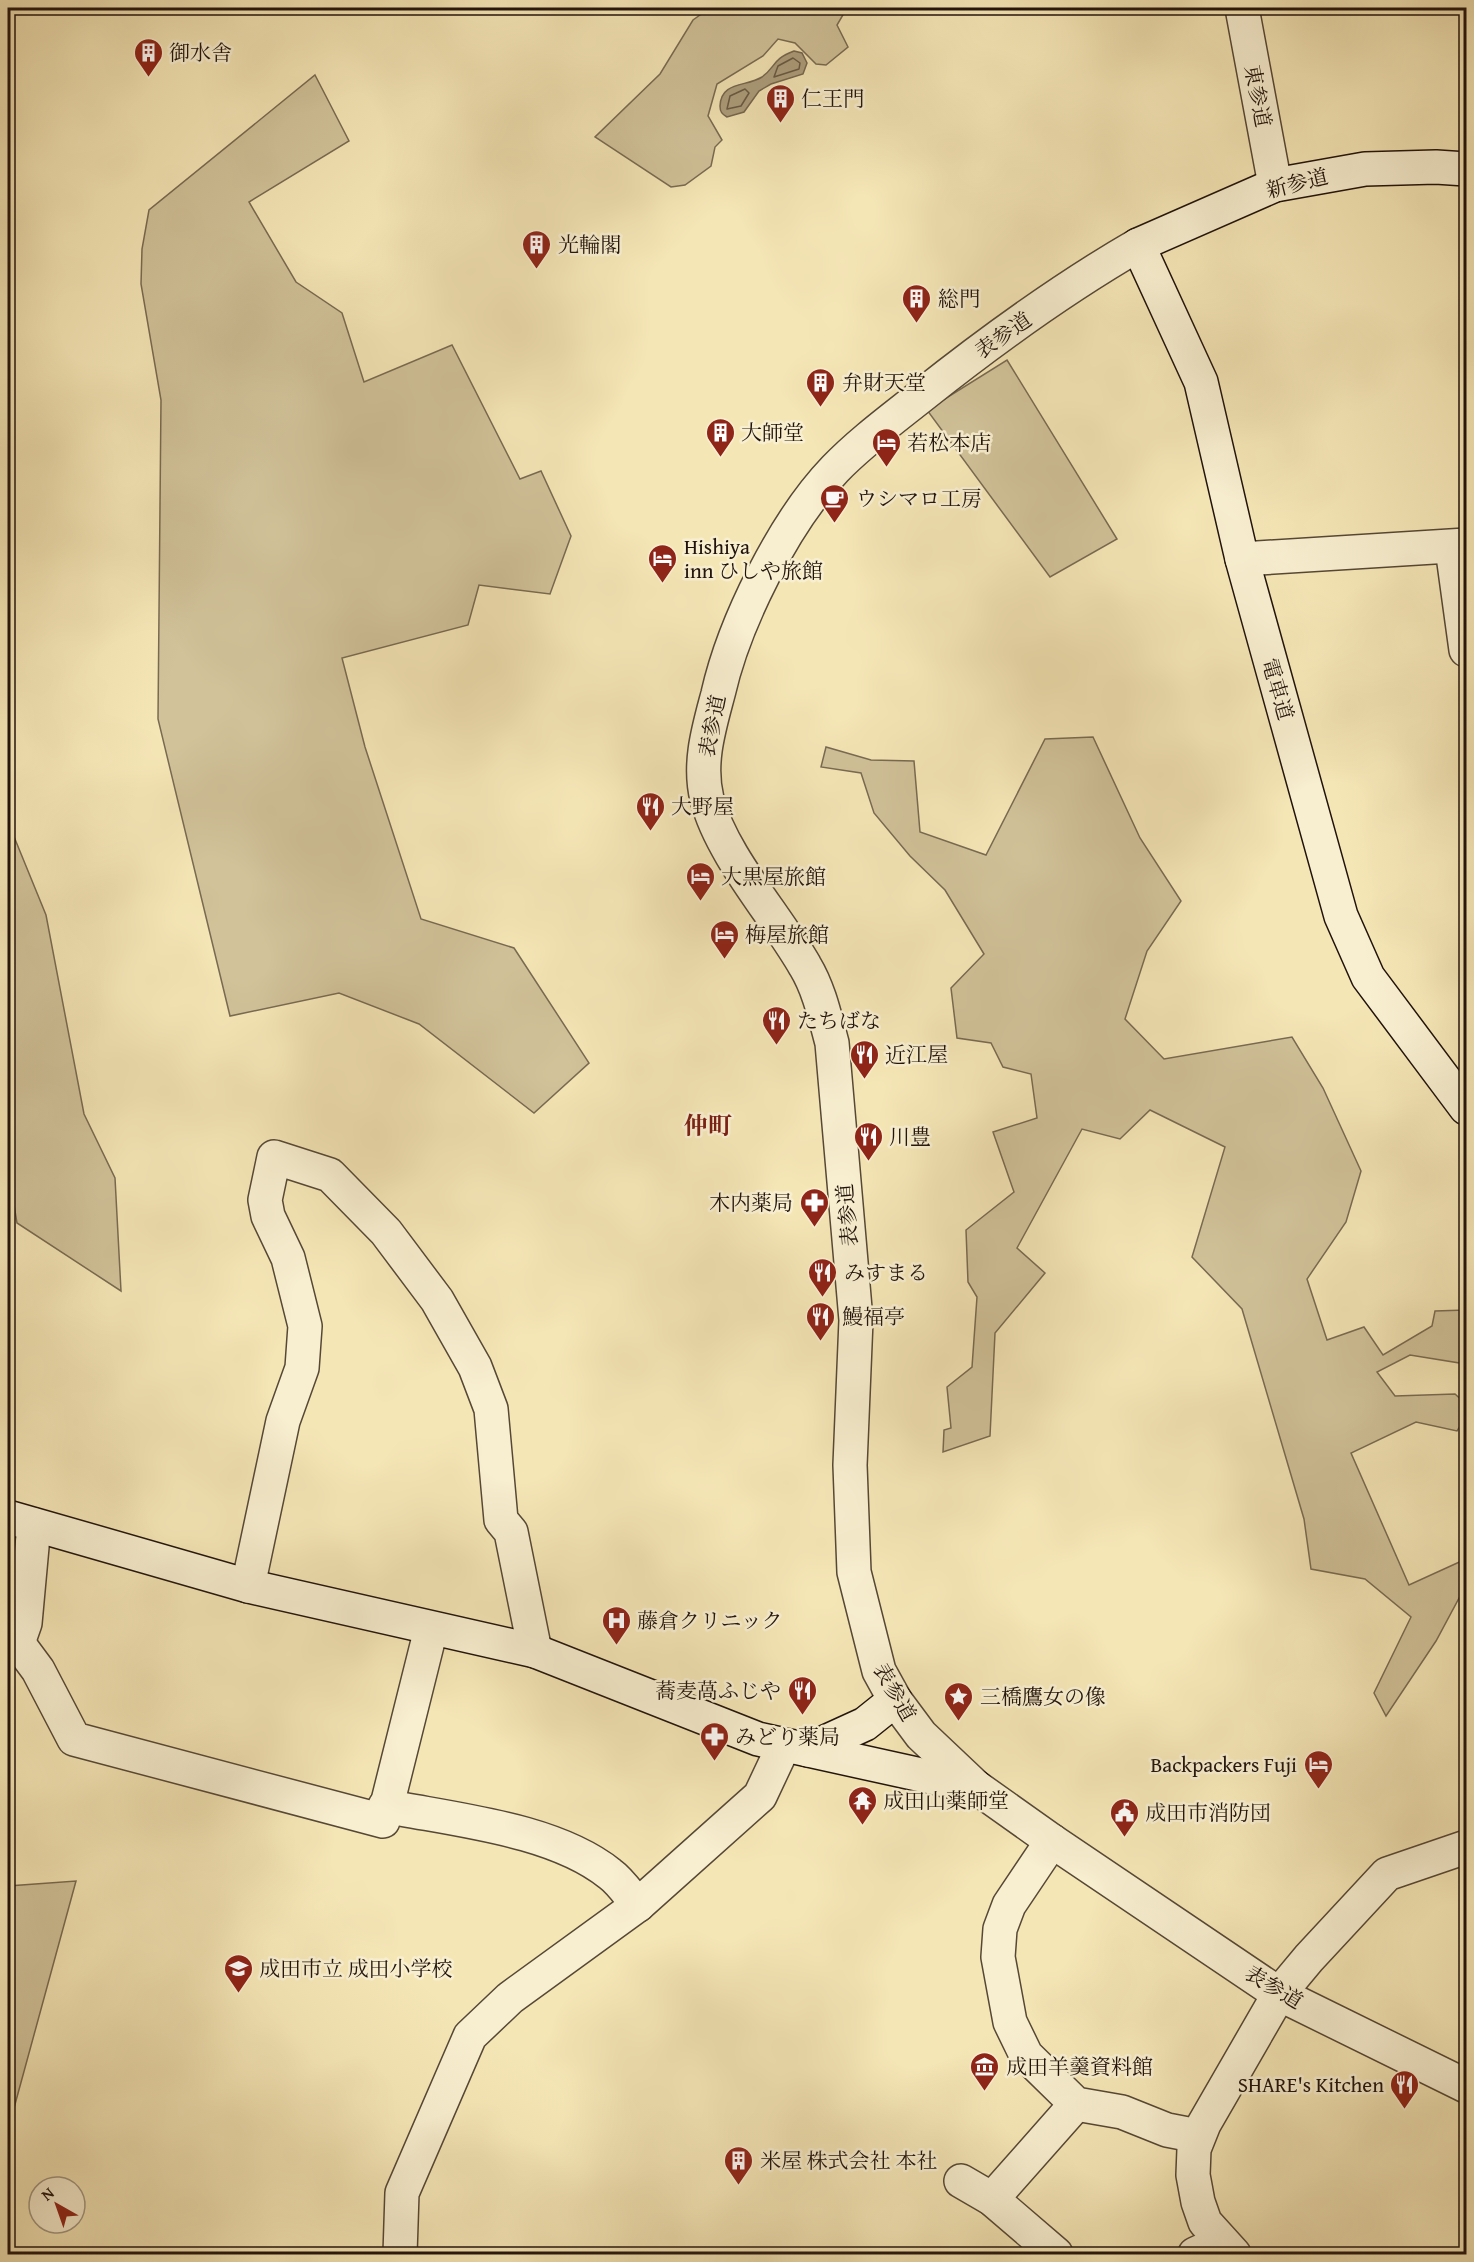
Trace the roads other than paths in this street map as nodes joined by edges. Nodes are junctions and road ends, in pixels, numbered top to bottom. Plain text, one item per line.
1 (1242, 8) edge
2 (1467, 169) edge
3 (1275, 185) junction
4 (1138, 245) junction
5 (1459, 546) edge
6 (1242, 559) junction
7 (1467, 650) edge
8 (1467, 1108) edge
9 (21, 1521) edge
10 (248, 1586) junction
11 (431, 1629) junction
12 (13, 1644) edge
13 (535, 1651) junction
14 (895, 1700) junction
15 (796, 1747) junction
16 (976, 1787) junction
17 (386, 1806) junction
18 (1052, 1841) junction
19 (1467, 1848) edge
20 (638, 1905) junction
21 (1279, 1994) junction
22 (1467, 2086) edge
23 (1076, 2104) junction
24 (1198, 2136) junction
25 (961, 2181) dead end
26 (992, 2199) junction
27 (1217, 2250) edge
28 (400, 2254) edge
29 (1056, 2254) edge

1 - 3 street, 東参道
2 - 3 street, 新参道
3 - 4 street, 新参道
4 - 6 street, 電車道
4 - 14 street, 表参道
5 - 6 street
5 - 7 street
6 - 8 street, 電車道
9 - 10 street
9 - 12 street
10 - 11 street
10 - 13 street
11 - 13 street
11 - 17 street
12 - 17 street
13 - 15 street
14 - 15 street
14 - 16 street, 表参道
15 - 16 street
15 - 20 street
16 - 18 street, 表参道
17 - 20 street
18 - 21 street, 表参道
18 - 23 street
19 - 21 street
20 - 28 street
21 - 22 street, 表参道
21 - 24 street
23 - 24 street
23 - 26 street
24 - 27 street
25 - 26 street
26 - 29 street

